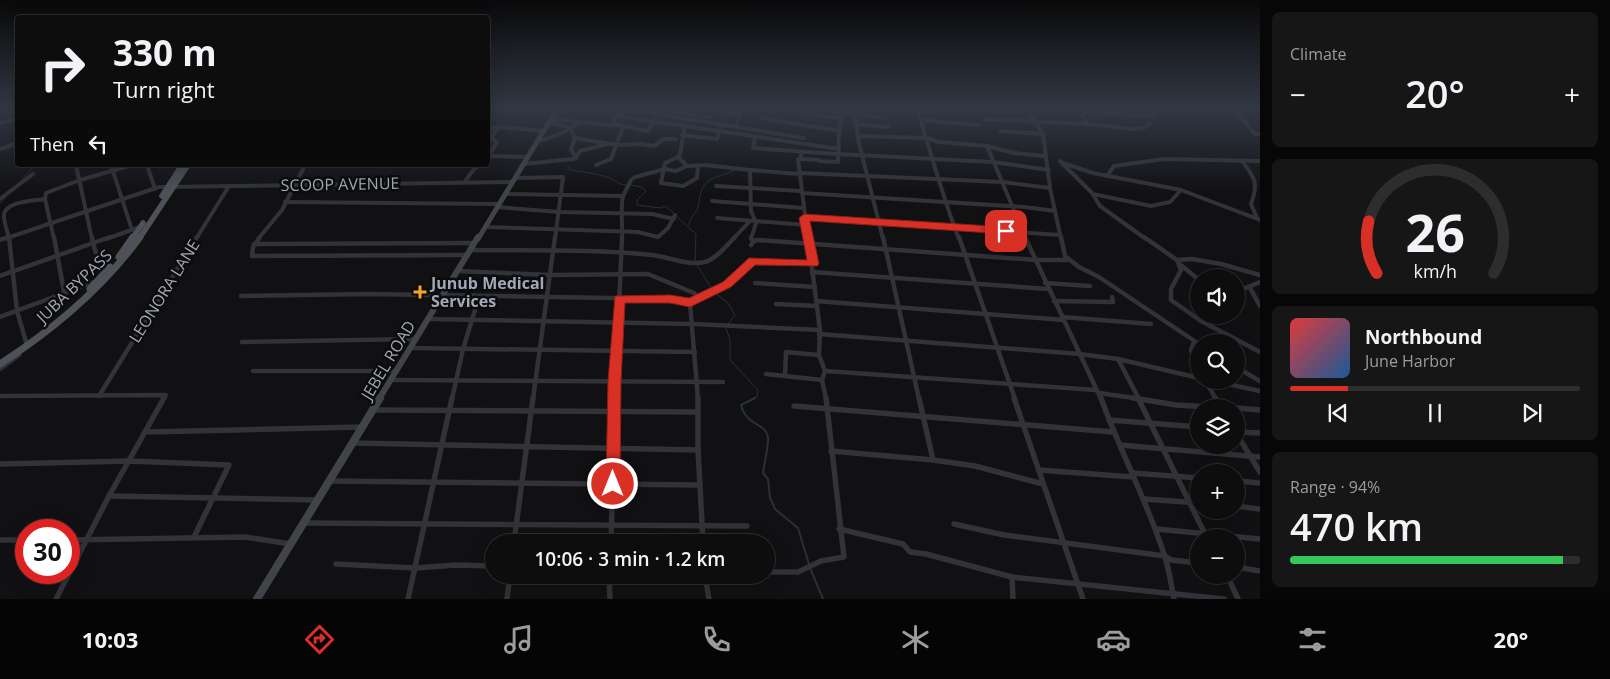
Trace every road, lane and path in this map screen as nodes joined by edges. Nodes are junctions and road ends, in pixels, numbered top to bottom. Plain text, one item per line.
1 (857, 136) edge
2 (491, 137) edge
3 (539, 137) edge
4 (556, 137) edge
5 (618, 137) edge
6 (682, 137) edge
7 (698, 137) edge
8 (719, 137) edge
9 (755, 137) joint
10 (798, 137) edge
11 (839, 137) edge
12 (890, 137) edge
13 (1043, 137) edge
14 (575, 138) joint
15 (804, 138) dead end
16 (927, 138) junction
17 (676, 139) dead end
18 (0, 142) edge
19 (536, 142) junction
20 (609, 144) junction
21 (15, 145) edge
22 (617, 145) junction
23 (987, 146) junction
24 (1, 148) edge
25 (801, 152) junction
26 (838, 152) junction
27 (490, 153) edge
28 (818, 153) junction
29 (490, 156) edge
30 (861, 156) junction
31 (1046, 156) junction
32 (932, 157) junction
33 (576, 158) junction
34 (678, 158) junction
35 (801, 159) junction
36 (525, 161) junction
37 (819, 161) junction
38 (1242, 161) junction
39 (993, 162) junction
40 (1260, 162) edge
41 (596, 165) dead end
42 (687, 166) junction
43 (698, 166) junction
44 (77, 167) edge
45 (112, 167) edge
46 (126, 167) edge
47 (148, 167) edge
48 (181, 167) edge
49 (186, 167) edge
50 (304, 167) edge
51 (477, 167) edge
52 (663, 170) junction
53 (750, 170) junction
54 (1049, 170) junction
55 (113, 171) junction
56 (33, 174) dead end
57 (472, 174) junction
58 (800, 174) junction
59 (1107, 176) junction
60 (868, 177) junction
61 (940, 178) junction
62 (80, 180) junction
63 (513, 180) junction
64 (1003, 182) junction
65 (464, 183) junction
66 (474, 183) junction
67 (295, 185) junction
68 (171, 186) junction
69 (229, 186) junction
70 (716, 186) dead end
71 (155, 188) junction
72 (750, 188) junction
73 (1050, 188) junction
74 (1181, 190) junction
75 (802, 192) junction
76 (1092, 193) junction
77 (505, 194) junction
78 (561, 194) junction
79 (623, 196) junction
80 (1, 197) edge
81 (874, 198) junction
82 (45, 199) junction
83 (122, 199) junction
84 (712, 201) dead end
85 (285, 202) junction
86 (944, 203) junction
87 (752, 204) junction
88 (498, 206) junction
89 (1012, 206) junction
90 (803, 208) junction
91 (87, 211) junction
92 (1055, 211) junction
93 (560, 212) junction
94 (620, 212) junction
95 (717, 218) dead end
96 (804, 218) junction
97 (1259, 220) edge
98 (752, 221) junction
99 (880, 222) junction
100 (51, 223) junction
101 (806, 225) junction
102 (141, 226) junction
103 (485, 227) junction
104 (955, 227) junction
105 (132, 230) junction
106 (557, 231) junction
107 (622, 232) junction
108 (1023, 232) junction
109 (1060, 235) junction
110 (9, 237) junction
111 (0, 240) edge
112 (94, 244) junction
113 (254, 244) junction
114 (808, 244) junction
115 (471, 249) junction
116 (886, 250) junction
117 (552, 252) junction
118 (622, 253) junction
119 (965, 254) junction
120 (56, 256) junction
121 (1036, 260) junction
122 (1069, 260) junction
123 (1177, 260) junction
124 (813, 264) junction
125 (110, 267) junction
126 (458, 271) junction
127 (12, 272) junction
128 (812, 272) junction
129 (620, 273) junction
130 (1190, 274) edge
131 (551, 275) junction
132 (1260, 275) edge
133 (0, 276) edge
134 (892, 278) junction
135 (98, 280) junction
136 (1260, 282) edge
137 (755, 283) dead end
138 (974, 283) junction
139 (1045, 283) junction
140 (1090, 286) dead end
141 (815, 287) junction
142 (1250, 288) junction
143 (1245, 289) edge
144 (1048, 290) junction
145 (64, 292) junction
146 (443, 295) junction
147 (242, 296) dead end
148 (479, 297) junction
149 (547, 297) junction
150 (1112, 297) dead end
151 (699, 298) junction
152 (619, 299) junction
153 (1054, 301) junction
154 (690, 303) junction
155 (817, 303) junction
156 (776, 304) dead end
157 (1260, 306) edge
158 (898, 307) junction
159 (17, 311) junction
160 (1190, 313) edge
161 (986, 314) junction
162 (0, 317) edge
163 (428, 319) junction
164 (1063, 319) junction
165 (473, 320) junction
166 (543, 322) junction
167 (618, 324) junction
168 (693, 324) junction
169 (1151, 324) dead end
170 (1208, 324) edge
171 (819, 332) junction
172 (1190, 338) edge
173 (417, 339) junction
174 (906, 341) junction
175 (242, 342) dead end
176 (26, 344) junction
177 (996, 346) junction
178 (411, 348) junction
179 (464, 349) junction
180 (541, 350) junction
181 (616, 351) junction
182 (695, 352) junction
183 (1260, 352) edge
184 (1080, 354) junction
185 (819, 355) junction
186 (1118, 359) junction
187 (0, 360) edge
188 (0, 364) edge
189 (0, 369) edge
190 (253, 371) dead end
191 (397, 371) junction
192 (825, 371) junction
193 (1245, 373) edge
194 (766, 374) dead end
195 (785, 376) junction
196 (1190, 376) edge
197 (915, 377) junction
198 (392, 380) junction
199 (456, 380) junction
200 (822, 380) junction
201 (537, 381) junction
202 (614, 381) junction
203 (698, 382) junction
204 (722, 382) dead end
205 (1260, 382) edge
206 (1010, 384) junction
207 (1245, 388) edge
208 (1098, 391) junction
209 (1260, 391) edge
210 (0, 396) edge
211 (99, 396) junction
212 (1139, 400) junction
213 (1190, 404) edge
214 (794, 406) dead end
215 (828, 409) junction
216 (1245, 409) edge
217 (373, 410) junction
218 (1260, 410) edge
219 (450, 411) junction
220 (532, 411) junction
221 (614, 411) junction
222 (697, 412) junction
223 (924, 417) junction
224 (1109, 420) junction
225 (1151, 423) junction
226 (1024, 426) junction
227 (1190, 426) edge
228 (362, 427) junction
229 (146, 432) junction
230 (1113, 432) junction
231 (1245, 432) edge
232 (1260, 433) edge
233 (353, 443) junction
234 (1120, 444) junction
235 (442, 446) junction
236 (1245, 446) edge
237 (527, 447) junction
238 (613, 448) junction
239 (1165, 449) junction
240 (698, 450) junction
241 (831, 451) junction
242 (1251, 456) junction
243 (1260, 457) edge
244 (934, 460) junction
245 (130, 461) junction
246 (0, 464) edge
247 (1039, 470) junction
248 (1260, 472) edge
249 (1132, 475) junction
250 (1177, 476) junction
251 (1190, 477) edge
252 (330, 481) junction
253 (434, 482) junction
254 (1245, 482) edge
255 (522, 483) junction
256 (1260, 483) edge
257 (613, 484) junction
258 (1043, 484) junction
259 (700, 485) junction
260 (110, 496) junction
261 (212, 498) junction
262 (1144, 499) junction
263 (318, 500) junction
264 (1189, 502) junction
265 (1245, 507) edge
266 (1259, 509) edge
267 (304, 522) junction
268 (425, 523) junction
269 (517, 524) junction
270 (954, 524) dead end
271 (612, 525) junction
272 (702, 526) junction
273 (747, 526) dead end
274 (839, 529) junction
275 (1156, 529) junction
276 (1203, 529) edge
277 (515, 534) edge
278 (611, 534) edge
279 (702, 534) edge
280 (1190, 534) edge
281 (194, 537) junction
282 (1245, 537) edge
283 (1260, 538) edge
284 (0, 540) edge
285 (15, 540) edge
286 (80, 540) edge
287 (88, 540) junction
288 (1062, 541) junction
289 (291, 544) junction
290 (1165, 556) junction
291 (1190, 562) edge
292 (336, 564) dead end
293 (485, 566) edge
294 (415, 568) junction
295 (1245, 568) edge
296 (1260, 571) edge
297 (775, 572) edge
298 (1012, 577) junction
299 (1077, 583) junction
300 (508, 584) edge
301 (609, 584) edge
302 (706, 584) edge
303 (1231, 584) edge
304 (1174, 597) edge
305 (56, 599) edge
306 (257, 599) edge
307 (408, 599) edge
308 (506, 599) edge
309 (610, 599) edge
310 (709, 599) edge
311 (1013, 599) edge
312 (1083, 599) edge
313 (1224, 599) edge
314 (1238, 599) edge

1 - 30 street
2 - 27 street
3 - 19 main road, JEBEL ROAD
4 - 19 street
5 - 22 street
6 - 34 street
7 - 8 street
9 - 25 street
9 - 26 street
10 - 15 street
11 - 26 street
12 - 16 street
13 - 31 street
14 - 20 street
14 - 33 street
16 - 23 street
16 - 32 street
17 - 22 street
18 - 24 street
19 - 36 main road, JEBEL ROAD
20 - 22 street
20 - 33 street
21 - 24 street
22 - 41 street
23 - 31 street
23 - 39 street
25 - 28 street
25 - 35 street
26 - 28 street
26 - 30 street
26 - 37 street
28 - 37 street
29 - 36 street
30 - 32 street
30 - 60 street
31 - 54 street
32 - 39 street
32 - 61 street
33 - 36 street
34 - 42 street
34 - 52 street
35 - 37 street
35 - 58 street
36 - 63 main road, JEBEL ROAD
38 - 40 street
38 - 59 street
38 - 97 street
39 - 54 street
39 - 64 street
42 - 43 street
42 - 52 street
43 - 52 street
43 - 53 street
44 - 62 street
45 - 55 street
46 - 55 street
47 - 71 street
48 - 68 main road, JUBA BYPASS
49 - 68 main road, JUBA BYPASS
50 - 67 street
51 - 57 street
52 - 79 street
53 - 58 street
53 - 72 street
54 - 73 street
55 - 62 street
55 - 83 street
56 - 80 street
57 - 65 street
57 - 66 street
58 - 60 street
58 - 75 street
59 - 74 street
59 - 76 street
60 - 61 street
60 - 81 street
61 - 64 street
61 - 86 street
62 - 82 street
62 - 91 street
63 - 66 street, SCOOP AVENUE
63 - 77 main road, JEBEL ROAD
63 - 78 street, SCOOP AVENUE
64 - 73 street
64 - 89 street
65 - 66 street, SCOOP AVENUE
65 - 67 street, SCOOP AVENUE
67 - 69 street, SCOOP AVENUE
67 - 85 street
68 - 69 street, SCOOP AVENUE
68 - 71 street, SCOOP AVENUE
68 - 102 main road, JUBA BYPASS
68 - 176 main road, JUBA BYPASS
69 - 211 street, LEONORA LANE
70 - 72 street
71 - 83 street, SCOOP AVENUE
72 - 75 street
72 - 87 street
73 - 92 street
74 - 76 street
74 - 97 street
75 - 81 street
75 - 90 street
76 - 123 street
77 - 78 street
77 - 88 main road, JEBEL ROAD
78 - 79 street
78 - 93 street
79 - 94 street
81 - 86 street
81 - 99 street
82 - 100 street
82 - 110 street
83 - 91 street, SCOOP AVENUE
83 - 105 street
84 - 87 street
85 - 88 street
85 - 113 street
86 - 89 street
86 - 104 street
87 - 90 street
87 - 98 street
88 - 93 street
88 - 103 main road, JEBEL ROAD
89 - 92 street
89 - 108 street
90 - 96 street
91 - 100 street, SCOOP AVENUE
91 - 112 street
92 - 109 street
93 - 94 street
93 - 106 street
94 - 107 street
94 - 107 street
95 - 98 street
96 - 99 street
96 - 101 street
98 - 101 street
98 - 114 street
98 - 118 street
99 - 104 street
99 - 116 street
100 - 110 street, SCOOP AVENUE
100 - 120 street
101 - 114 street
102 - 105 street
102 - 125 main road, JUBA BYPASS
103 - 106 street
103 - 115 main road, JEBEL ROAD
104 - 108 street
104 - 119 street
105 - 112 street
106 - 107 street
106 - 117 street
107 - 118 street
108 - 109 street
108 - 121 street
109 - 122 street
110 - 111 street, SCOOP AVENUE
110 - 127 street
112 - 120 street
112 - 125 street
113 - 115 street
113 - 115 street
114 - 116 street
114 - 124 street
115 - 117 street
115 - 126 main road, JEBEL ROAD
116 - 119 street
116 - 134 street
117 - 118 street
117 - 131 street
118 - 129 street
119 - 121 street
119 - 138 street
120 - 127 street
120 - 145 street
121 - 122 street
121 - 139 street
122 - 172 street
123 - 130 street
123 - 132 street
123 - 160 street
124 - 128 street
124 - 151 street
125 - 135 main road, JUBA BYPASS
126 - 131 street
126 - 146 main road, JEBEL ROAD
127 - 133 street
127 - 159 street
128 - 134 street
128 - 141 street
129 - 131 street
129 - 151 street
129 - 152 street
131 - 149 street
134 - 138 street
134 - 158 street
135 - 145 street
135 - 176 main road, JUBA BYPASS
136 - 142 street
137 - 141 street
138 - 144 street
138 - 161 street
139 - 140 street
139 - 144 street
141 - 155 street
142 - 143 street
142 - 157 street
144 - 153 street
145 - 159 street
146 - 147 street
146 - 148 street
146 - 163 main road, JEBEL ROAD
148 - 149 street
148 - 165 street
149 - 152 street
149 - 166 street
150 - 153 street
151 - 154 street
152 - 154 street
152 - 167 street
153 - 164 street
154 - 168 street
155 - 156 street
155 - 158 street
155 - 171 street
158 - 161 street
158 - 174 street
159 - 162 street
159 - 176 street
161 - 164 street
161 - 177 street
163 - 165 street
163 - 173 main road, JEBEL ROAD
164 - 169 street
164 - 184 street
165 - 166 street
165 - 179 street
166 - 167 street
166 - 180 street
167 - 168 street
167 - 181 street
168 - 171 street
168 - 182 street
170 - 183 street
171 - 174 street
171 - 185 street
173 - 175 street
173 - 178 main road, JEBEL ROAD
174 - 177 street
174 - 197 street
176 - 187 main road, JUBA BYPASS
176 - 188 main road, JUBA BYPASS
176 - 189 street
177 - 184 street
177 - 206 street
178 - 179 street
178 - 191 main road, JEBEL ROAD
179 - 180 street
179 - 199 street
180 - 181 street
180 - 201 street
181 - 182 street
181 - 202 street
182 - 203 street
184 - 186 street
184 - 208 street
185 - 192 street
185 - 195 street
186 - 196 street
186 - 212 street
190 - 191 street
191 - 198 main road, JEBEL ROAD
192 - 197 street
192 - 200 street
193 - 205 street
194 - 195 street
195 - 200 street
197 - 206 street
197 - 223 street
198 - 199 street
198 - 217 main road, JEBEL ROAD
199 - 201 street
199 - 219 street
200 - 215 street
201 - 202 street
201 - 220 street
202 - 203 street
202 - 221 street
203 - 204 street
203 - 222 street
206 - 208 street
206 - 226 street
207 - 209 street
208 - 212 street
208 - 224 street
210 - 211 street
211 - 229 street
212 - 213 street
212 - 225 street
214 - 215 street
215 - 223 street
215 - 241 street
216 - 218 street
217 - 219 street
217 - 228 main road, JEBEL ROAD
219 - 220 street
219 - 235 street
220 - 221 street
220 - 237 street
221 - 222 street
221 - 238 street
222 - 240 street
223 - 226 street
223 - 244 street
224 - 225 street
224 - 230 street
225 - 227 street
225 - 239 street
226 - 230 street
226 - 247 street
228 - 229 street
228 - 233 main road, JEBEL ROAD
229 - 245 street
230 - 234 street
231 - 232 street
233 - 235 street
233 - 252 main road, JEBEL ROAD
234 - 239 street
234 - 249 street
235 - 237 street
235 - 253 street
236 - 242 street
237 - 238 street
237 - 255 street
238 - 240 street
238 - 257 street
239 - 242 street
239 - 250 street
240 - 259 street
241 - 244 street
241 - 274 street
242 - 243 street
242 - 248 street
244 - 258 street
245 - 246 street
245 - 260 street
245 - 261 street
247 - 249 street
247 - 258 street
249 - 250 street
249 - 262 street
250 - 251 street
250 - 264 street
252 - 253 street
252 - 263 main road, JEBEL ROAD
253 - 255 street
253 - 268 street
254 - 256 street
255 - 257 street
255 - 269 street
257 - 259 street
257 - 271 street
258 - 288 street
259 - 272 street
260 - 261 street
260 - 287 street
261 - 263 street
261 - 281 street
262 - 264 street
262 - 275 street
263 - 267 main road, JEBEL ROAD
264 - 276 street
265 - 266 street
267 - 268 street
267 - 289 main road, JEBEL ROAD
268 - 269 street
268 - 294 street
269 - 271 street
269 - 277 street
270 - 288 street
271 - 272 street
271 - 278 street
272 - 273 street
272 - 279 street
274 - 297 street
274 - 298 street
275 - 280 street
275 - 290 street
281 - 287 street
281 - 289 street
282 - 283 street
284 - 285 street
286 - 287 street
287 - 305 street
288 - 290 street
288 - 299 street
289 - 306 main road, JEBEL ROAD
290 - 291 street
290 - 304 street
292 - 294 street
293 - 294 street
294 - 307 street
295 - 296 street
298 - 299 street
298 - 311 street
299 - 304 street
299 - 312 street
300 - 308 street
301 - 309 street
302 - 310 street
303 - 314 street
304 - 313 street

